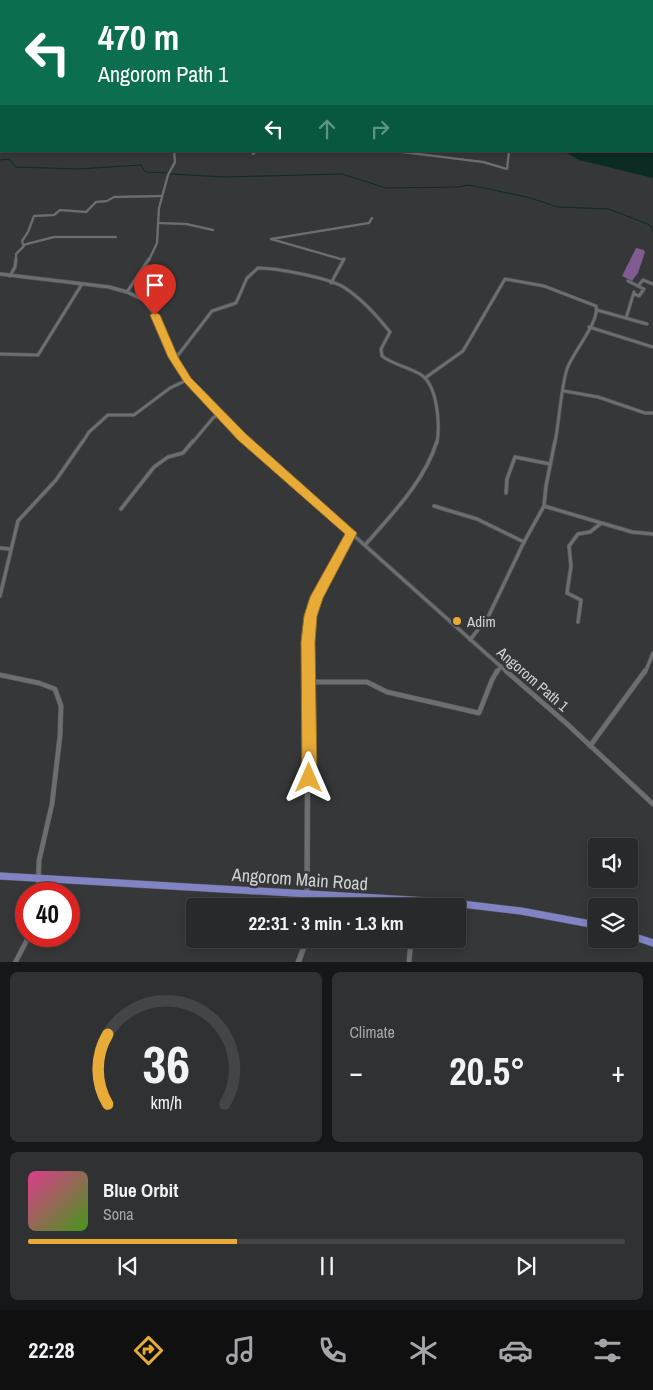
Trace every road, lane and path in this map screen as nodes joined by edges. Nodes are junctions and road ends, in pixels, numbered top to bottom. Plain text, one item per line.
1 (174, 152) edge
2 (409, 152) edge
3 (509, 152) edge
4 (162, 196) junction
5 (372, 218) dead end
6 (158, 223) junction
7 (214, 230) dead end
8 (116, 237) dead end
9 (23, 245) junction
10 (0, 274) edge
11 (10, 276) junction
12 (628, 281) dead end
13 (331, 283) junction
14 (82, 284) junction
15 (653, 284) edge
16 (638, 286) junction
17 (127, 292) junction
18 (597, 310) junction
19 (626, 318) junction
20 (647, 324) dead end
21 (589, 326) junction
22 (653, 347) edge
23 (0, 354) edge
24 (175, 359) junction
25 (425, 378) junction
26 (187, 380) junction
27 (564, 391) junction
28 (653, 413) edge
29 (219, 414) junction
30 (550, 464) junction
31 (506, 493) dead end
32 (434, 506) dead end
33 (544, 506) junction
34 (121, 509) dead end
35 (601, 523) junction
36 (351, 533) junction
37 (653, 534) edge
38 (524, 542) junction
39 (365, 545) junction
40 (0, 548) edge
41 (10, 550) junction
42 (0, 596) edge
43 (578, 622) dead end
44 (470, 640) junction
45 (653, 653) edge
46 (501, 666) junction
47 (0, 675) edge
48 (309, 682) junction
49 (590, 746) junction
50 (653, 804) edge
51 (0, 876) edge
52 (38, 880) junction
53 (310, 894) junction
54 (311, 898) edge
55 (354, 898) edge
56 (466, 904) edge
57 (588, 924) edge
58 (638, 938) edge
59 (653, 943) edge
60 (23, 947) edge
61 (303, 948) edge
62 (410, 948) edge
63 (15, 962) edge
64 (298, 962) edge
65 (409, 962) edge

1 - 4 street
2 - 3 street
4 - 6 street
4 - 9 street
5 - 13 street
6 - 7 street
6 - 17 street
8 - 9 street
9 - 11 street
10 - 11 street, Angorom Path 1
11 - 14 street, Angorom Path 1
12 - 16 street
13 - 24 street
13 - 25 street
14 - 17 street, Angorom Path 1
14 - 23 street
15 - 16 street
16 - 19 street
17 - 24 street, Angorom Path 1
18 - 19 street
18 - 21 street
18 - 25 street
19 - 20 street
21 - 22 street
21 - 27 street
24 - 26 street, Angorom Path 1
25 - 39 street
26 - 29 street, Angorom Path 1
26 - 41 street
27 - 28 street
27 - 30 street
29 - 34 street
29 - 36 street, Angorom Path 1
30 - 31 street
30 - 33 street
32 - 38 street
33 - 35 street
33 - 38 street
35 - 37 street
35 - 43 street
36 - 39 street, Angorom Path 1
36 - 48 street
38 - 44 street
39 - 44 street, Angorom Path 1
40 - 41 street
41 - 42 street
44 - 46 street, Angorom Path 1
45 - 49 street
46 - 48 street
46 - 49 street, Angorom Path 1
47 - 52 street
48 - 53 street
49 - 50 street, Angorom Path 1
51 - 52 highway, Angorom Main Road
52 - 53 highway, Angorom Main Road
53 - 54 street
53 - 55 highway, Angorom Main Road
56 - 57 highway, Angorom Main Road
58 - 59 highway
60 - 63 street
61 - 64 street
62 - 65 street

